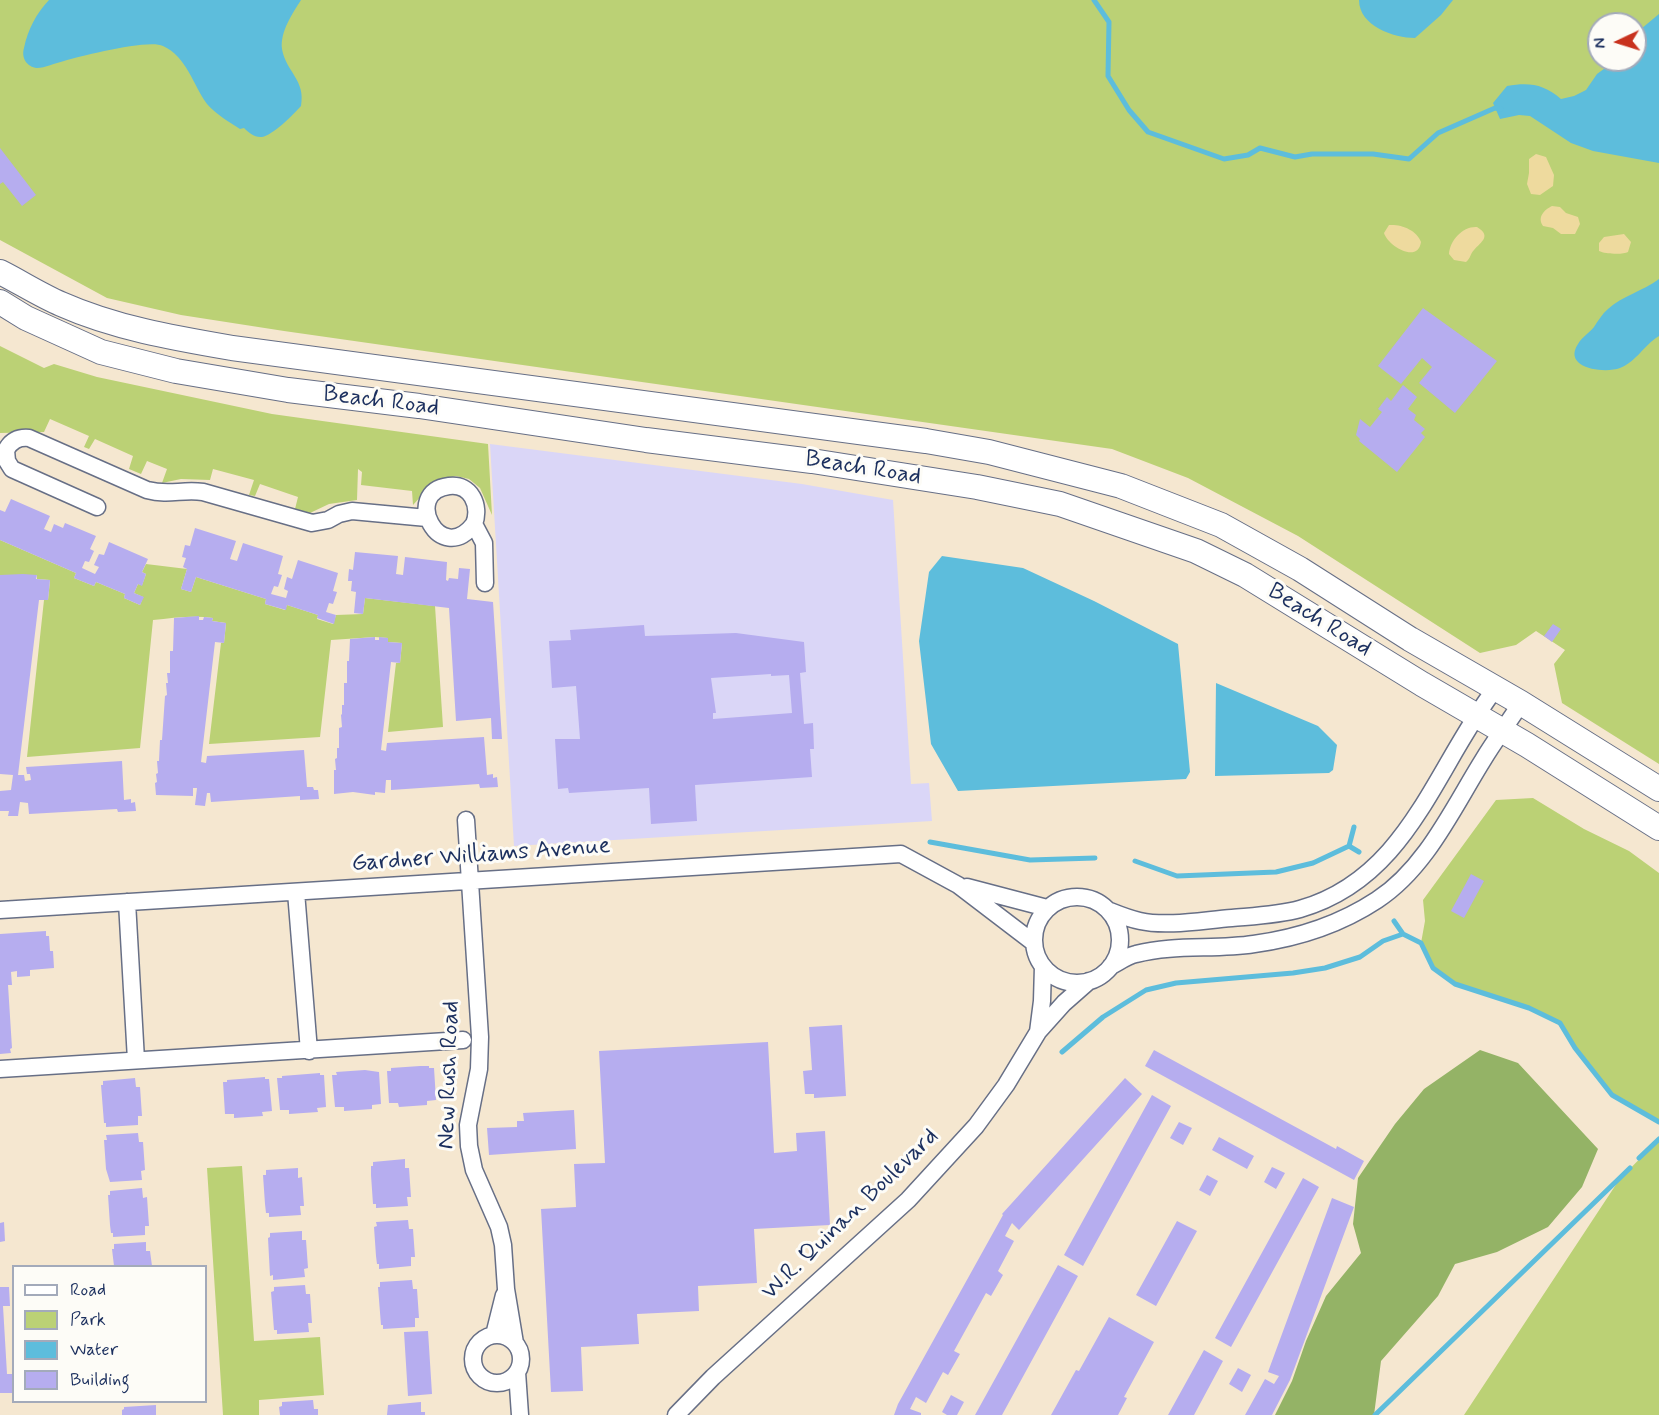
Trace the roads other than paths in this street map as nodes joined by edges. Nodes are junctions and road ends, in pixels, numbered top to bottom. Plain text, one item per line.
1 (0, 272) edge
2 (0, 302) edge
3 (3, 449) edge
4 (97, 507) dead end
5 (427, 518) junction
6 (474, 524) junction
7 (485, 583) dead end
8 (1495, 689) junction
9 (1521, 703) junction
10 (1475, 715) junction
11 (1503, 730) junction
12 (1659, 789) edge
13 (466, 820) dead end
14 (1659, 828) edge
15 (470, 881) junction
16 (958, 885) junction
17 (296, 892) junction
18 (127, 902) junction
19 (1047, 908) junction
20 (0, 910) edge
21 (1110, 911) junction
22 (1034, 943) junction
23 (1043, 966) junction
24 (1111, 966) junction
25 (1089, 981) junction
26 (1038, 1032) junction
27 (464, 1040) dead end
28 (309, 1051) junction
29 (136, 1060) junction
30 (0, 1069) edge
31 (506, 1289) junction
32 (494, 1335) junction
33 (515, 1343) junction
34 (517, 1372) junction
35 (497, 1383) junction
36 (512, 1415) edge
37 (520, 1415) edge
38 (676, 1415) edge

1 - 8 main road, Beach Road
2 - 10 main road, Beach Road
3 - 4 street
3 - 5 street
5 - 6 street
5 - 6 street
6 - 7 street
8 - 9 main road, Beach Road
8 - 10 street
9 - 11 street, W.R. Quinan Boulevard
9 - 12 main road, Beach Road
10 - 11 main road, Beach Road
10 - 21 street
11 - 14 main road, Beach Road
11 - 24 street, W.R. Quinan Boulevard
13 - 15 street, New Rush Road
15 - 16 street, Gardner Williams Avenue
15 - 17 street, Gardner Williams Avenue
15 - 31 street, New Rush Road
16 - 19 street, Gardner Williams Avenue
16 - 22 street, Gardner Williams Avenue
17 - 18 street, Gardner Williams Avenue
17 - 28 street
18 - 20 street, Gardner Williams Avenue
18 - 29 street
19 - 21 street
19 - 22 street
21 - 24 street
22 - 23 street, W.R. Quinan Boulevard
23 - 25 street
23 - 26 street, W.R. Quinan Boulevard
24 - 25 street, W.R. Quinan Boulevard
25 - 26 street, W.R. Quinan Boulevard
26 - 38 street, W.R. Quinan Boulevard
27 - 28 street
28 - 29 street
29 - 30 street
31 - 32 street, New Rush Road
31 - 33 street, New Rush Road
32 - 33 street
32 - 35 street
33 - 34 street, New Rush Road
34 - 35 street
34 - 37 street, New Rush Road
35 - 36 street

